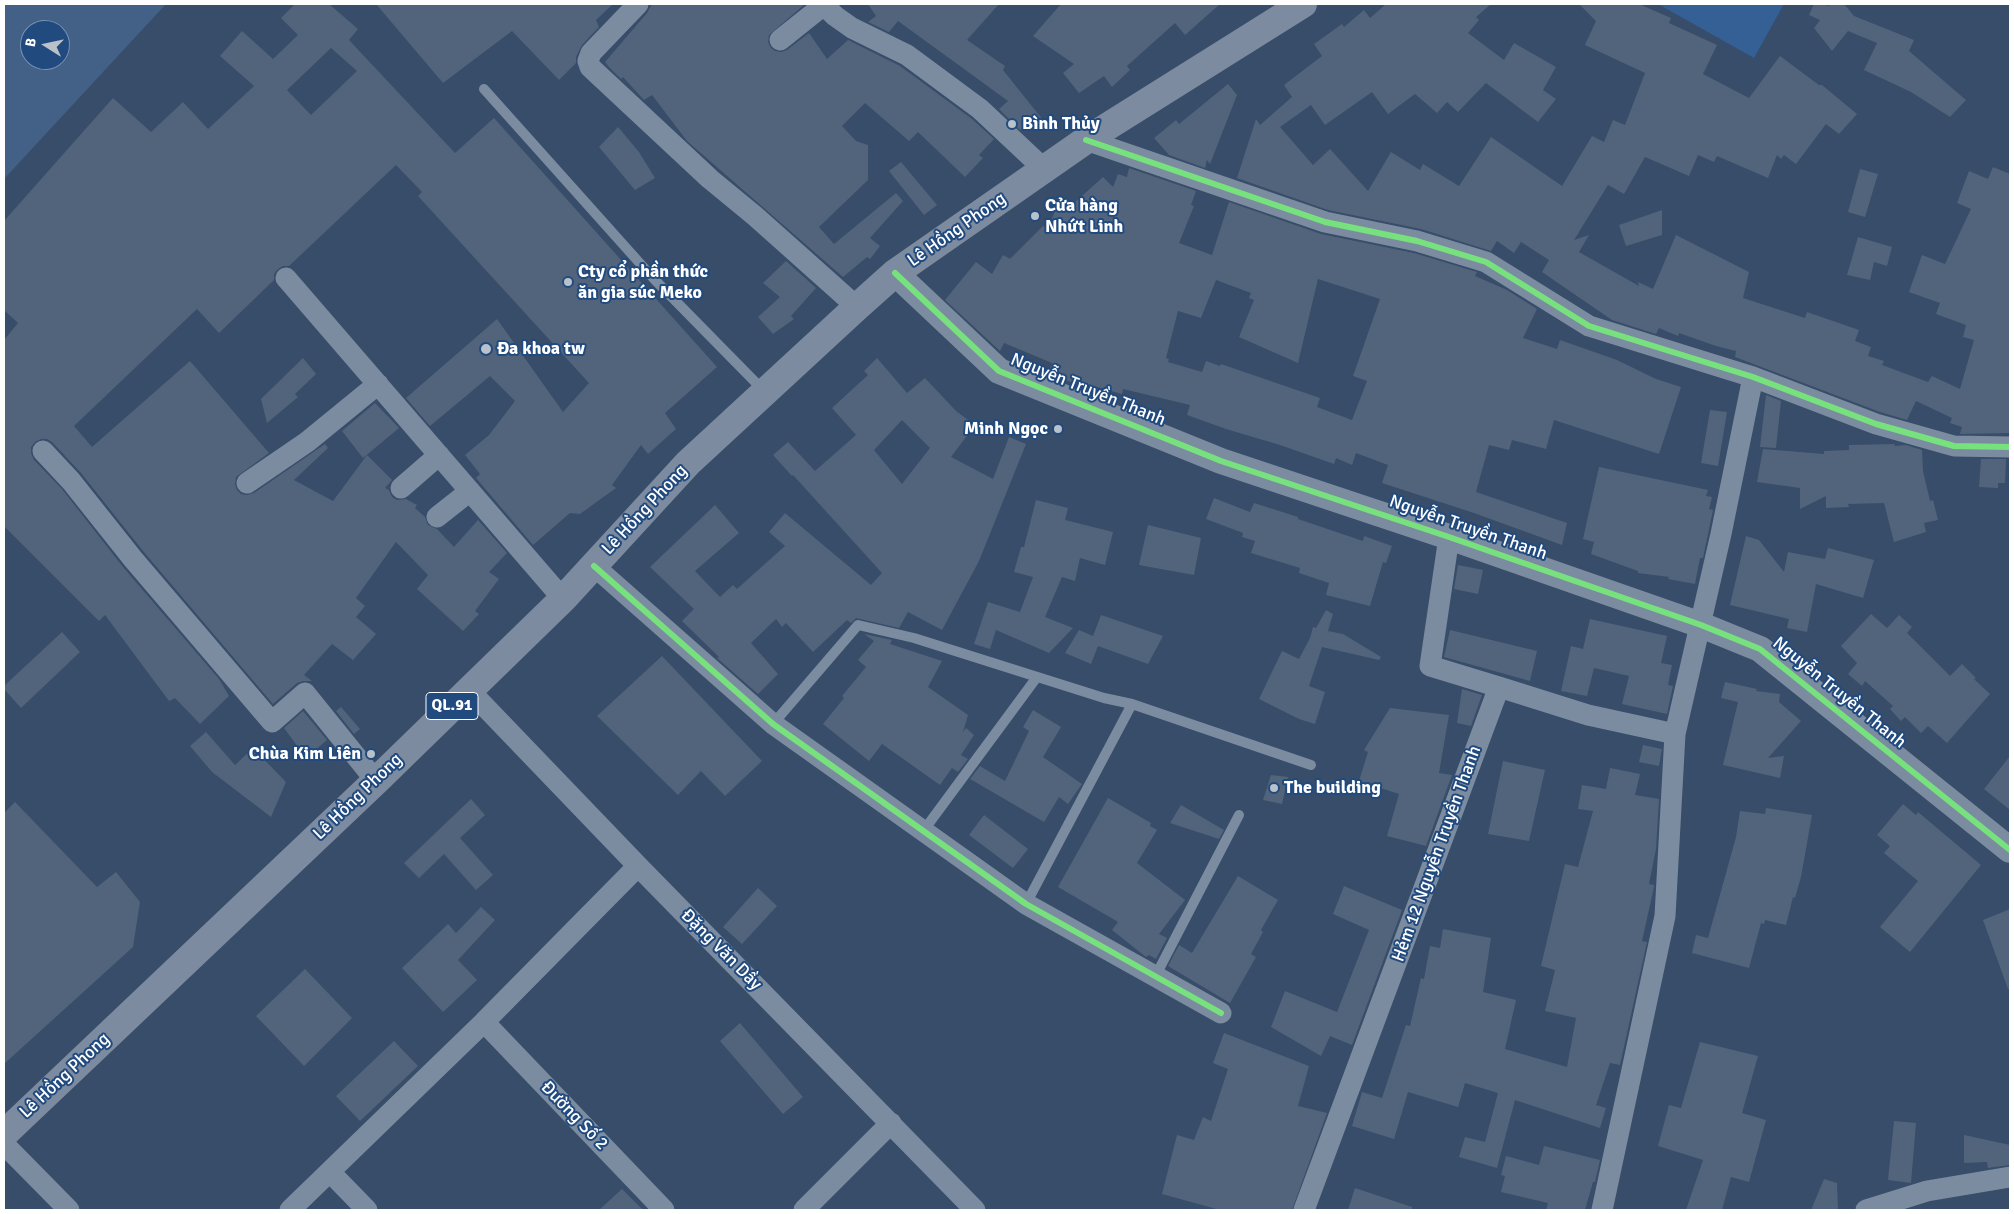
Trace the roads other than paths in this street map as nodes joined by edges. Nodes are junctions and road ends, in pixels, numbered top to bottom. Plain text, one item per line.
1 (638, 4) edge
2 (824, 4) edge
3 (1303, 4) edge
4 (780, 40) dead end
5 (484, 89) dead end
6 (1086, 140) junction
7 (1044, 169) junction
8 (895, 273) junction
9 (286, 278) dead end
10 (856, 307) junction
11 (1753, 377) junction
12 (378, 384) junction
13 (764, 391) junction
14 (2010, 446) edge
15 (43, 452) dead end
16 (439, 455) junction
17 (248, 483) dead end
18 (401, 488) dead end
19 (470, 491) junction
20 (437, 517) dead end
21 (1450, 537) junction
22 (594, 566) junction
23 (563, 599) junction
24 (1701, 625) junction
25 (1037, 677) junction
26 (1499, 687) junction
27 (468, 689) junction
28 (1132, 704) junction
29 (773, 724) junction
30 (1675, 734) junction
31 (1311, 765) dead end
32 (376, 781) junction
33 (1240, 815) dead end
34 (924, 830) junction
35 (2010, 850) edge
36 (638, 866) junction
37 (1026, 904) junction
38 (1155, 977) junction
39 (1220, 1014) dead end
40 (484, 1022) junction
41 (891, 1123) junction
42 (4, 1134) edge
43 (4, 1144) edge
44 (330, 1172) junction
45 (2010, 1177) edge
46 (69, 1210) edge
47 (290, 1210) edge
48 (367, 1210) edge
49 (664, 1210) edge
50 (804, 1210) edge
51 (975, 1210) edge
52 (1304, 1210) edge
53 (1602, 1210) edge
54 (1866, 1210) edge

1 - 10 street
2 - 4 street
2 - 7 street
3 - 6 highway, Lê Hồng Phong / QL.91
5 - 13 lane
6 - 7 highway, Lê Hồng Phong / QL.91
6 - 11 street
7 - 8 highway, Lê Hồng Phong / QL.91
8 - 10 highway, Lê Hồng Phong / QL.91
8 - 21 street, Nguyễn Truyền Thanh
9 - 12 street
10 - 13 highway, Lê Hồng Phong / QL.91
11 - 14 street
11 - 24 street
12 - 16 street
12 - 17 street
13 - 22 highway, Lê Hồng Phong / QL.91
15 - 32 street
16 - 18 street
16 - 19 street
19 - 20 street
19 - 23 street
21 - 24 street, Nguyễn Truyền Thanh
21 - 26 street
22 - 23 highway, Lê Hồng Phong / QL.91
22 - 29 street
23 - 27 highway, Lê Hồng Phong / QL.91
24 - 30 street
24 - 35 street, Nguyễn Truyền Thanh
25 - 28 lane
25 - 29 lane
25 - 34 lane
26 - 30 street
26 - 52 street, Hẻm 12 Nguyễn Truyền Thanh
27 - 32 highway, Lê Hồng Phong / QL.91
27 - 36 street, Đặng Văn Dầy
28 - 31 lane
28 - 37 lane
29 - 34 street
30 - 53 street
32 - 42 highway, Lê Hồng Phong / QL.91
33 - 38 lane
34 - 37 street
36 - 40 street
36 - 41 street, Đặng Văn Dầy
37 - 38 street
38 - 39 street
40 - 44 street
40 - 49 street, Đường Số 2
41 - 50 street
41 - 51 street, Đặng Văn Dầy
43 - 46 street
44 - 47 street
44 - 48 street
45 - 54 street

